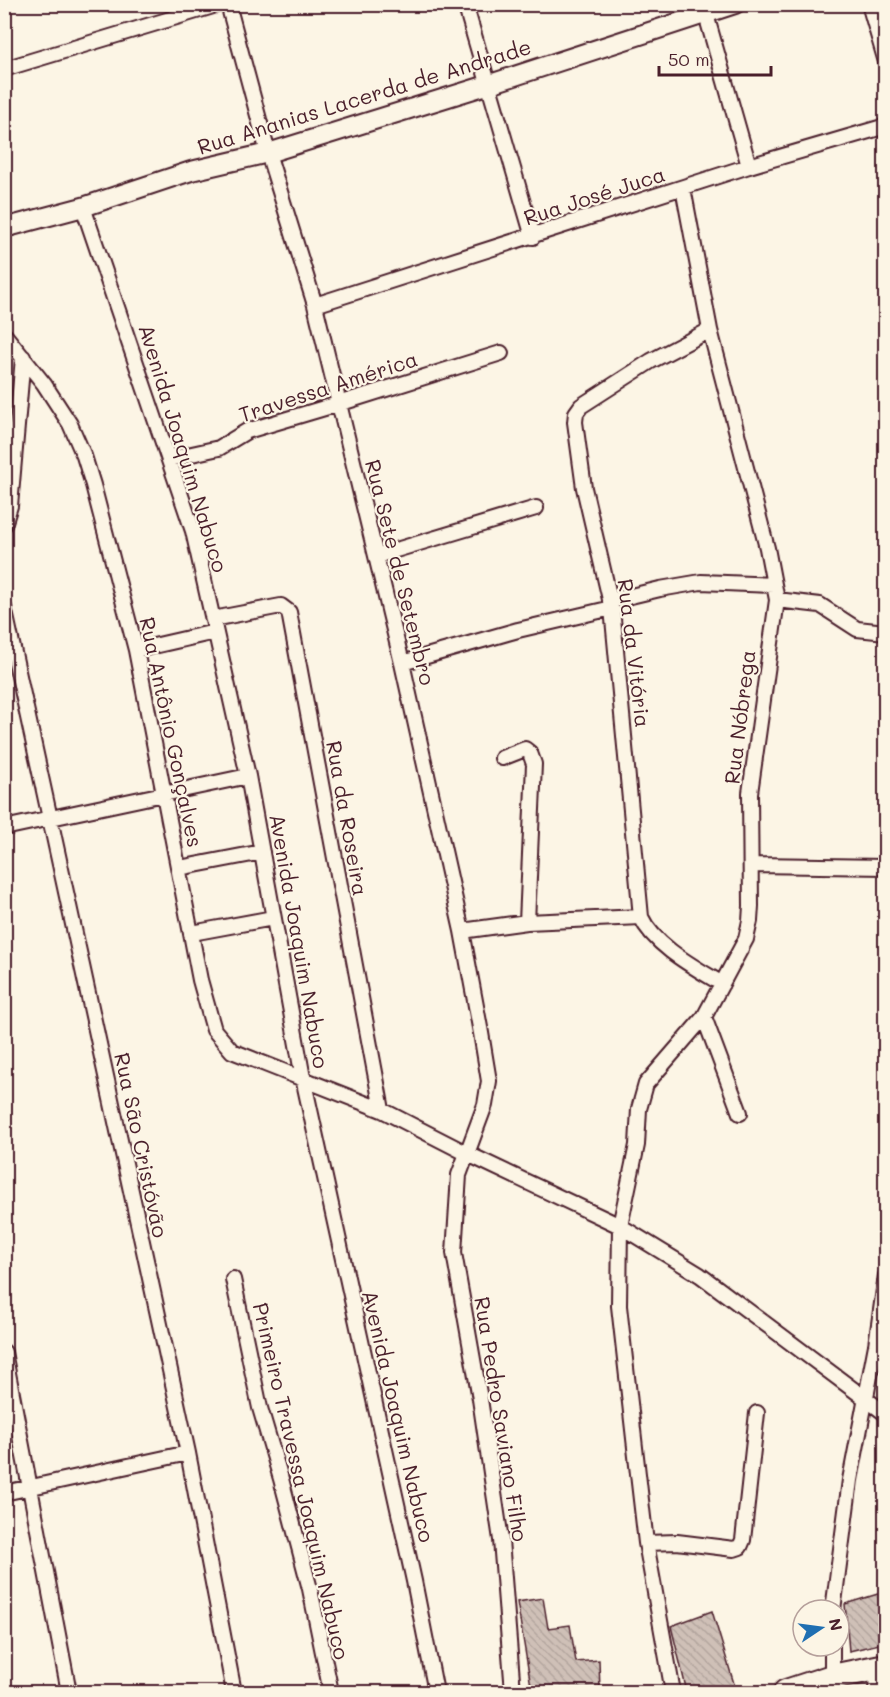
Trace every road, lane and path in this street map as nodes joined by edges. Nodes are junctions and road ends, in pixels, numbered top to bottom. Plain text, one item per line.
1 (220, 4) edge
2 (228, 4) edge
3 (465, 4) edge
4 (735, 4) edge
5 (868, 4) edge
6 (704, 9) edge
7 (885, 62) edge
8 (4, 69) edge
9 (487, 85) junction
10 (885, 126) edge
11 (268, 153) junction
12 (749, 166) junction
13 (683, 188) junction
14 (83, 207) junction
15 (4, 228) edge
16 (533, 237) junction
17 (315, 305) junction
18 (710, 330) junction
19 (4, 334) edge
20 (501, 352) dead end
21 (23, 357) junction
22 (338, 404) junction
23 (169, 459) junction
24 (9, 467) edge
25 (536, 508) dead end
26 (4, 525) edge
27 (376, 556) junction
28 (774, 585) junction
29 (777, 600) junction
30 (611, 605) junction
31 (4, 607) edge
32 (214, 626) junction
33 (885, 632) edge
34 (136, 650) junction
35 (402, 663) junction
36 (502, 758) dead end
37 (248, 776) junction
38 (162, 794) junction
39 (50, 818) junction
40 (4, 828) edge
41 (262, 852) junction
42 (752, 865) junction
43 (885, 867) edge
44 (179, 868) junction
45 (641, 917) junction
46 (273, 918) junction
47 (527, 922) junction
48 (462, 931) junction
49 (192, 933) junction
50 (722, 984) junction
51 (704, 1017) junction
52 (303, 1078) junction
53 (382, 1110) junction
54 (740, 1113) dead end
55 (468, 1154) junction
56 (620, 1226) junction
57 (885, 1275) edge
58 (233, 1279) dead end
59 (4, 1352) edge
60 (866, 1400) junction
61 (757, 1413) dead end
62 (885, 1414) edge
63 (188, 1453) junction
64 (31, 1487) junction
65 (4, 1493) edge
66 (646, 1543) junction
67 (835, 1598) edge
68 (826, 1658) edge
69 (881, 1667) edge
70 (810, 1687) edge
71 (69, 1692) edge
72 (234, 1692) edge
73 (331, 1692) edge
74 (436, 1692) edge
75 (513, 1692) edge
76 (673, 1692) edge
77 (876, 1692) edge

1 - 8 street
2 - 11 street, Rua Sete de Setembro
3 - 9 street
4 - 6 street, Rua Ananias Lacerda de Andrade
5 - 7 street
6 - 9 street, Rua Ananias Lacerda de Andrade
6 - 12 street
9 - 11 street, Rua Ananias Lacerda de Andrade
9 - 16 street
10 - 12 street, Rua José Juca
11 - 14 street, Rua Ananias Lacerda de Andrade
11 - 17 street, Rua Sete de Setembro
12 - 13 street, Rua José Juca
13 - 16 street, Rua José Juca
13 - 18 street, Rua Nóbrega
14 - 15 street, Rua Ananias Lacerda de Andrade
14 - 23 street, Avenida Joaquim Nabuco
16 - 17 street, Rua José Juca
17 - 22 street, Rua Sete de Setembro
18 - 28 street, Rua Nóbrega
18 - 30 street, Rua da Vitória
19 - 21 street, Rua Antônio Gonçalves
20 - 22 street, Travessa América
21 - 24 street
21 - 34 street, Rua Antônio Gonçalves
22 - 23 street, Travessa América
22 - 27 street, Rua Sete de Setembro
23 - 32 street, Avenida Joaquim Nabuco
24 - 26 street
25 - 27 street
27 - 35 street, Rua Sete de Setembro
28 - 29 street, Rua Nóbrega
28 - 30 street
29 - 33 street
29 - 42 street, Rua Nóbrega
30 - 35 street
30 - 45 street, Rua da Vitória
31 - 39 street, Rua São Cristóvão
32 - 34 street, Rua da Roseira
32 - 37 street, Avenida Joaquim Nabuco
32 - 53 street, Rua da Roseira
34 - 38 street, Rua Antônio Gonçalves
35 - 48 street, Rua Sete de Setembro
36 - 47 street
37 - 38 street
37 - 41 street, Avenida Joaquim Nabuco
38 - 39 street
38 - 44 street, Rua Antônio Gonçalves
39 - 40 street
39 - 63 street, Rua São Cristóvão
41 - 44 street
41 - 46 street, Avenida Joaquim Nabuco
42 - 43 street
42 - 50 street, Rua Nóbrega
44 - 49 street, Rua Antônio Gonçalves
45 - 47 street
45 - 50 street
46 - 49 street
46 - 52 street, Avenida Joaquim Nabuco
47 - 48 street
48 - 55 street, Rua Sete de Setembro
49 - 52 street, Rua Antônio Gonçalves
50 - 51 street, Rua Nóbrega
51 - 54 street
51 - 56 street, Rua Nóbrega
52 - 53 street, Rua Antônio Gonçalves
52 - 74 street, Avenida Joaquim Nabuco
53 - 55 street, Rua Antônio Gonçalves
55 - 56 street, Rua Antônio Gonçalves
55 - 75 street, Rua Pedro Saviano Filho
56 - 60 street, Rua Antônio Gonçalves
56 - 66 street, Rua Nóbrega
57 - 60 street
58 - 73 street, Primeiro Travessa Joaquim Nabuco
59 - 64 street
60 - 62 street, Rua Antônio Gonçalves
60 - 67 street
61 - 66 street
63 - 64 street
63 - 72 street, Rua São Cristóvão
64 - 65 street
64 - 71 street
66 - 76 street, Rua Nóbrega
68 - 70 street
69 - 70 highway
69 - 77 street

